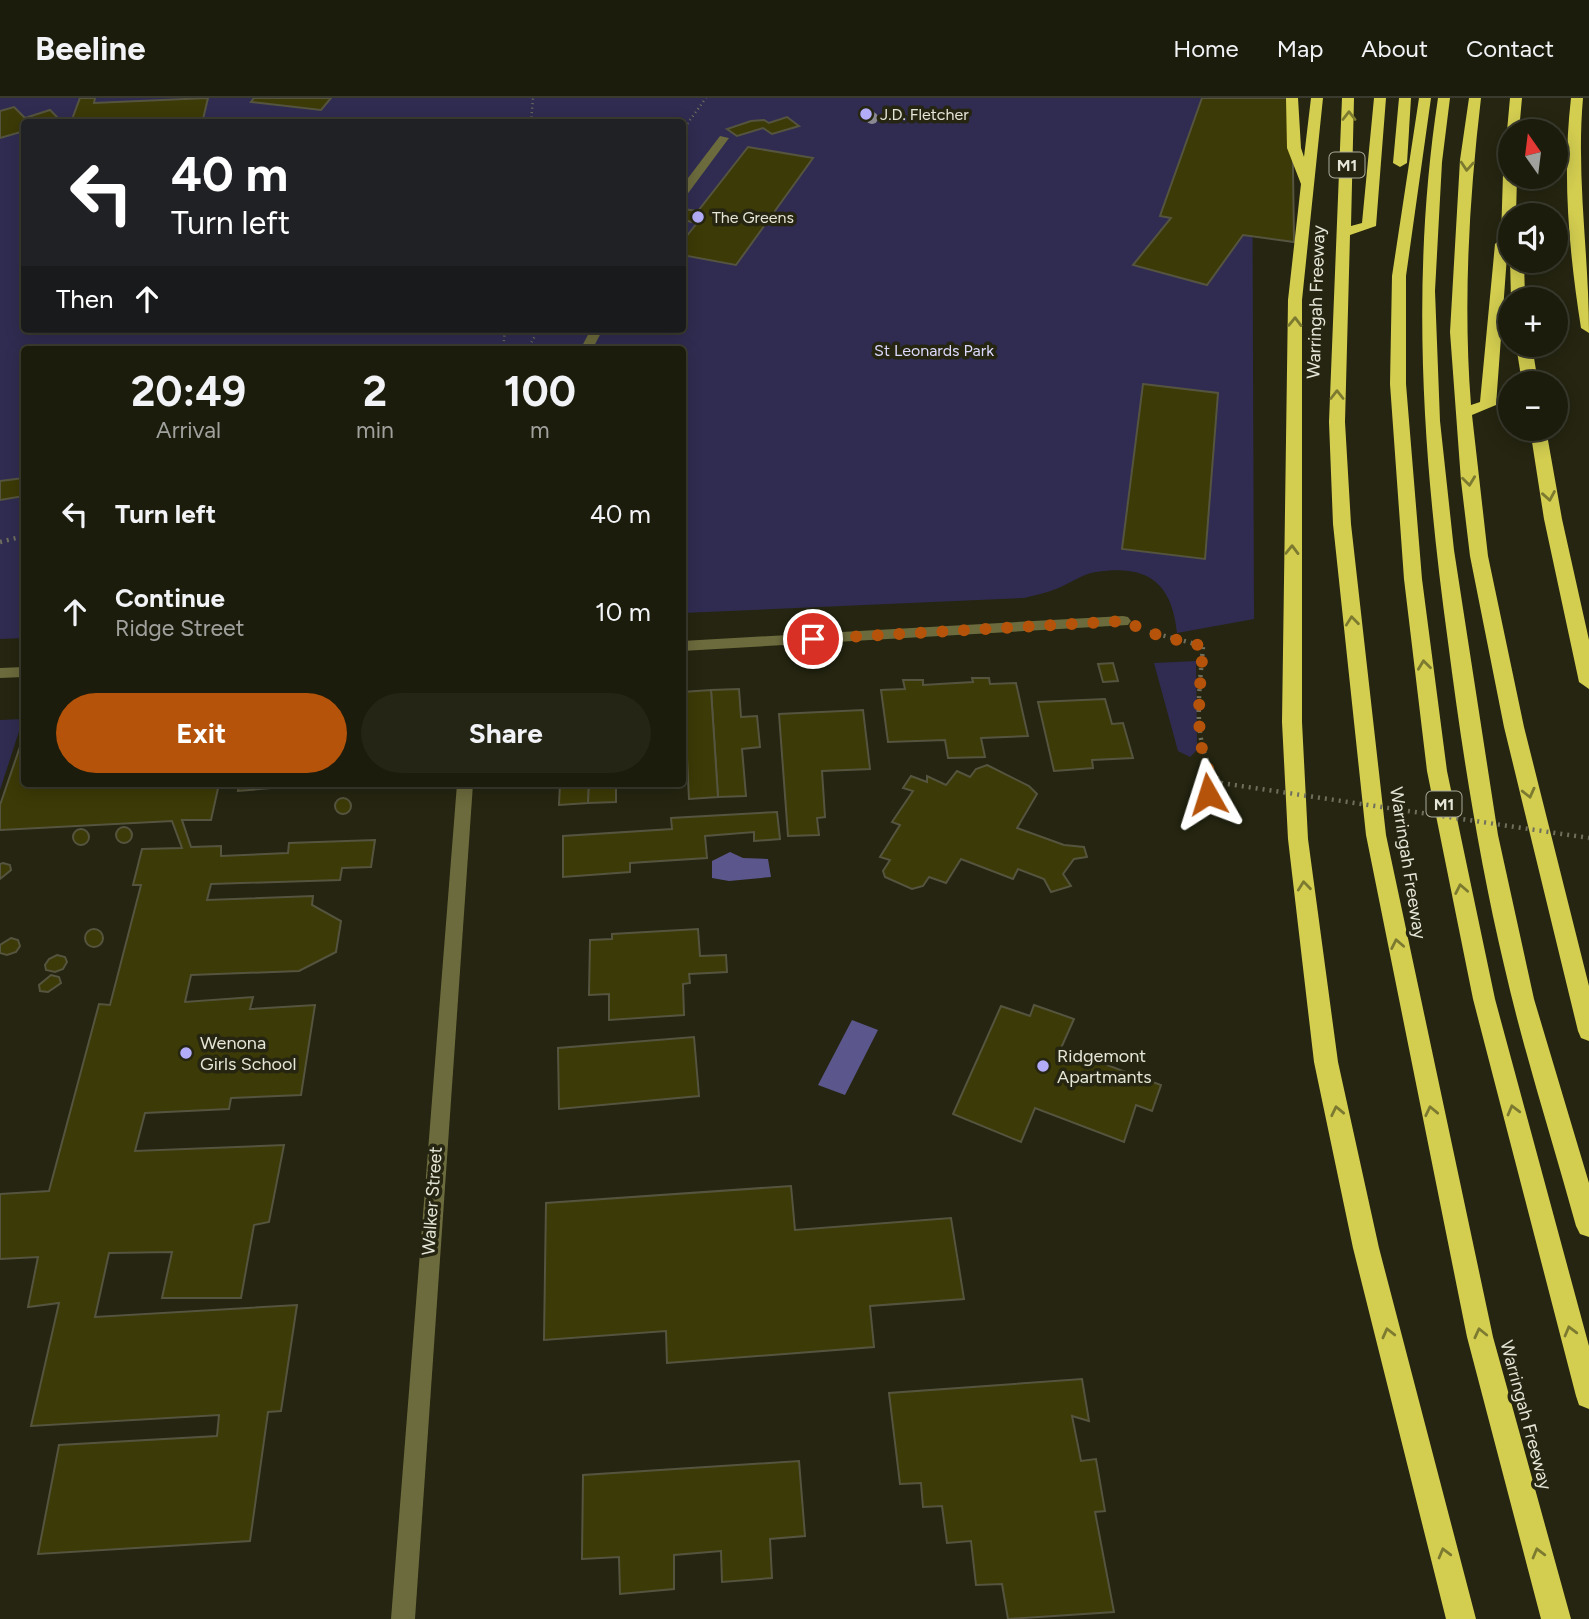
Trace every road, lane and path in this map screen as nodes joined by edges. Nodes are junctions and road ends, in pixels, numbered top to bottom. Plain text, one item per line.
1 (533, 98) edge
2 (706, 98) edge
3 (1292, 98) edge
4 (1317, 98) edge
5 (1348, 98) edge
6 (1380, 98) edge
7 (1405, 98) edge
8 (1425, 98) edge
9 (1444, 98) edge
10 (1475, 98) edge
11 (1516, 98) edge
12 (1581, 101) edge
13 (531, 119) edge
14 (1514, 119) edge
15 (686, 126) edge
16 (724, 138) dead end
17 (1309, 188) junction
18 (686, 189) edge
19 (1408, 197) junction
20 (1343, 232) junction
21 (1499, 273) edge
22 (1589, 328) edge
23 (1462, 413) junction
24 (1540, 441) edge
25 (21, 537) edge
26 (0, 542) edge
27 (1123, 621) joint
28 (686, 646) edge
29 (21, 672) edge
30 (0, 673) edge
31 (1589, 682) edge
32 (1214, 778) junction
33 (465, 787) edge
34 (1208, 794) dead end
35 (1589, 838) edge
36 (1589, 1031) edge
37 (1589, 1227) edge
38 (1589, 1396) edge
39 (402, 1619) edge
40 (1461, 1619) edge
41 (1556, 1619) edge

1 - 13 path
2 - 15 path
3 - 17 highway
4 - 17 highway, M1
20 -> 5 highway, Warringah Freeway / M1
6 - 20 highway
7 - 19 highway
8 - 19 highway, M1
9 - 37 highway
10 -> 23 highway
11 - 14 highway
12 - 22 highway
16 - 18 street
40 -> 17 highway, M1
38 -> 19 highway, M1
41 -> 20 highway, Warringah Freeway / M1
21 - 23 highway
23 -> 36 highway
24 -> 31 highway
25 - 26 path
27 - 28 street
27 - 32 path
29 - 30 street
32 - 34 path
32 - 35 path, bridge
33 - 39 street, Walker Street

